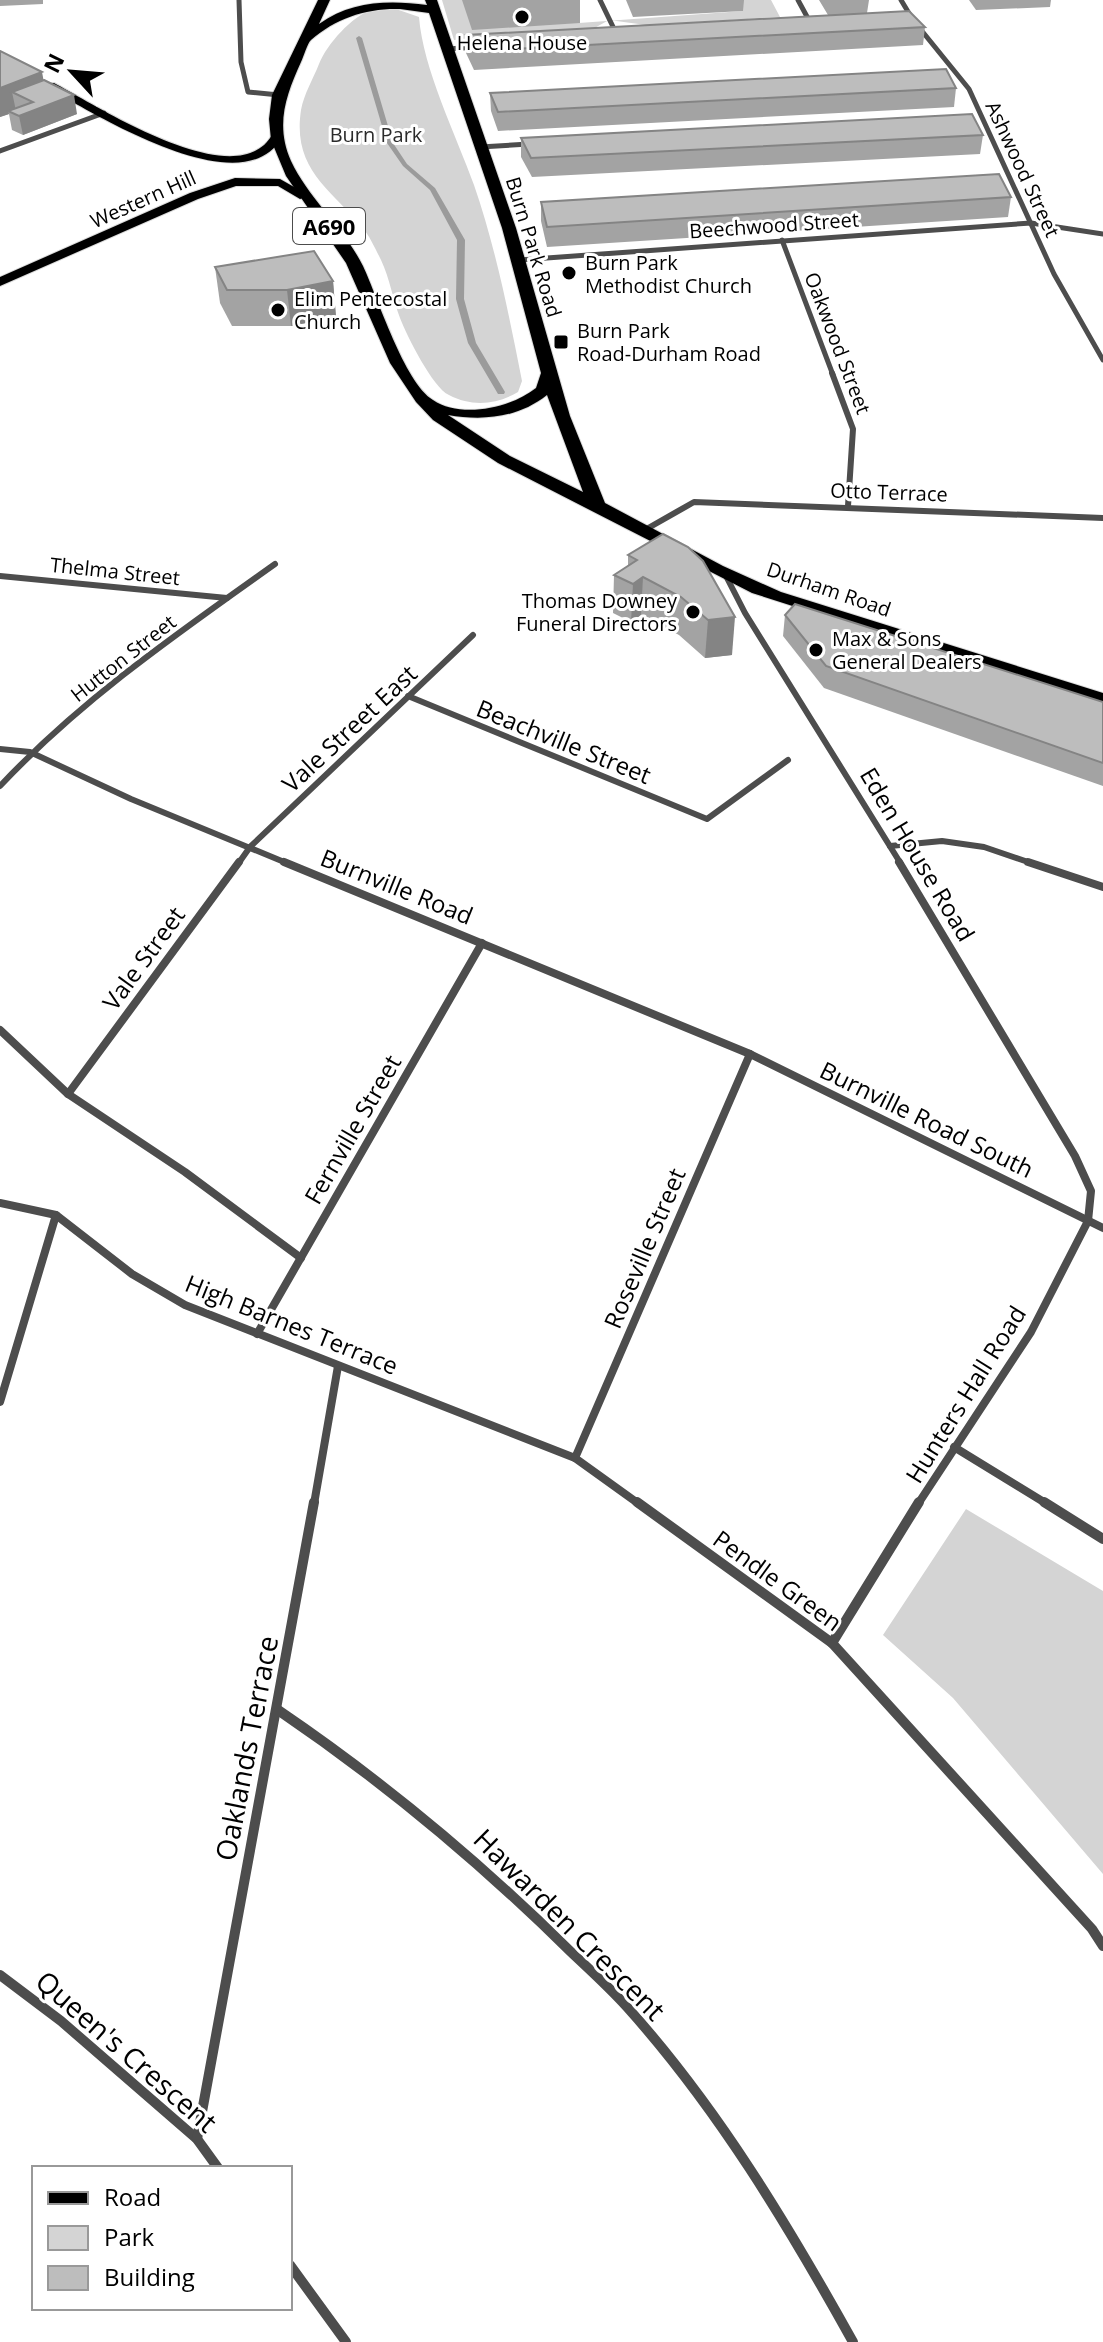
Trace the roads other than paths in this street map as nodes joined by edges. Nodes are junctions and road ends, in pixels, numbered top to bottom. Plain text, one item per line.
1 (239, 0) edge
2 (324, 0) edge
3 (600, 0) edge
4 (798, 0) edge
5 (901, 0) edge
6 (432, 5) edge
7 (913, 20) junction
8 (898, 21) edge
9 (797, 26) edge
10 (618, 38) edge
11 (301, 46) junction
12 (478, 47) edge
13 (447, 49) junction
14 (39, 79) edge
15 (279, 95) junction
16 (104, 113) junction
17 (981, 116) junction
18 (965, 117) edge
19 (276, 137) junction
20 (542, 143) edge
21 (167, 146) junction
22 (480, 147) junction
23 (0, 151) edge
24 (194, 196) junction
25 (304, 196) junction
26 (1031, 223) junction
27 (1103, 234) edge
28 (782, 240) junction
29 (519, 260) junction
30 (0, 282) edge
31 (1103, 360) edge
32 (548, 375) junction
33 (424, 401) junction
34 (598, 505) junction
35 (848, 506) junction
36 (1103, 518) edge
37 (643, 531) junction
38 (275, 564) dead end
39 (725, 574) junction
40 (0, 576) edge
41 (227, 598) junction
42 (473, 635) dead end
43 (408, 696) junction
44 (1103, 699) edge
45 (0, 749) edge
46 (30, 752) junction
47 (788, 760) dead end
48 (0, 786) edge
49 (890, 846) junction
50 (250, 847) junction
51 (1103, 887) edge
52 (482, 943) junction
53 (0, 1030) edge
54 (750, 1054) junction
55 (68, 1094) junction
56 (1075, 1156) joint
57 (0, 1203) edge
58 (56, 1215) junction
59 (1088, 1221) junction
60 (1103, 1228) edge
61 (301, 1258) junction
62 (257, 1334) junction
63 (338, 1366) junction
64 (405, 1390) joint
65 (0, 1402) edge
66 (954, 1447) junction
67 (575, 1458) junction
68 (1103, 1539) edge
69 (832, 1643) junction
70 (278, 1710) junction
71 (1103, 1946) edge
72 (0, 1975) edge
73 (197, 2139) junction
74 (217, 2166) edge
75 (292, 2268) edge
76 (346, 2342) edge
77 (853, 2342) edge

1 - 15 street
2 - 11 highway, A690
3 - 10 street
4 - 9 street
5 - 7 street, Ashwood Street
6 - 11 highway, A690
6 - 13 highway, Burn Park Road / A690
7 - 8 street
7 - 17 street, Ashwood Street
11 - 15 highway, A690
12 - 13 street
13 - 22 highway, Burn Park Road / A690
14 - 16 main road
15 - 19 highway, A690
16 - 21 main road
16 - 23 street
17 - 18 street
17 - 26 street, Ashwood Street
19 - 21 main road
19 - 25 highway, A690
20 - 22 street
21 - 24 main road
22 - 29 highway, Burn Park Road / A690
24 - 25 main road, Western Hill
24 - 30 main road, Western Hill
25 - 33 highway, A690
26 - 27 street, Beechwood Street
26 - 28 street, Beechwood Street
26 - 31 street, Ashwood Street
28 - 29 street, Beechwood Street
28 - 35 street, Oakwood Street
29 - 32 highway, Burn Park Road / A690
32 - 33 highway
32 - 34 highway, Burn Park Road / A690
33 - 34 highway, A690
34 - 37 highway, Durham Road / A690
35 - 36 street, Otto Terrace
35 - 37 street, Otto Terrace
37 - 39 highway, Durham Road / A690
38 - 41 street, Hutton Street
39 - 44 highway, Durham Road / A690
39 - 49 street, Eden House Road
40 - 41 street, Thelma Street
41 - 46 street, Hutton Street
42 - 43 street, Vale Street East
43 - 47 street, Beachville Street
43 - 50 street, Vale Street East
45 - 46 street, Burnville Road
46 - 48 street, Hutton Street
46 - 50 street, Burnville Road
49 - 51 street
49 - 56 street, Eden House Road
50 - 52 street, Burnville Road
50 - 55 street, Vale Street
52 - 54 street, Burnville Road
52 - 61 street, Fernville Street
53 - 55 street
54 - 59 street, Burnville Road South
54 - 67 street, Roseville Street
55 - 61 street
56 - 59 street, Hunters Hall Road
57 - 58 street, High Barnes Terrace
58 - 62 street, High Barnes Terrace
58 - 65 street
59 - 60 street, Burnville Road South
59 - 66 street, Hunters Hall Road
61 - 62 street, Fernville Street
62 - 63 street, High Barnes Terrace
63 - 64 street, High Barnes Terrace
63 - 70 street, Oaklands Terrace
64 - 67 street, Pendle Green
66 - 68 street
66 - 69 street, Hunters Hall Road
67 - 69 street, Pendle Green
69 - 71 street, Pendle Green
70 - 73 street, Oaklands Terrace
70 - 77 street, Hawarden Crescent
72 - 73 street, Queen's Crescent
73 - 74 street, Queen's Crescent
75 - 76 street

